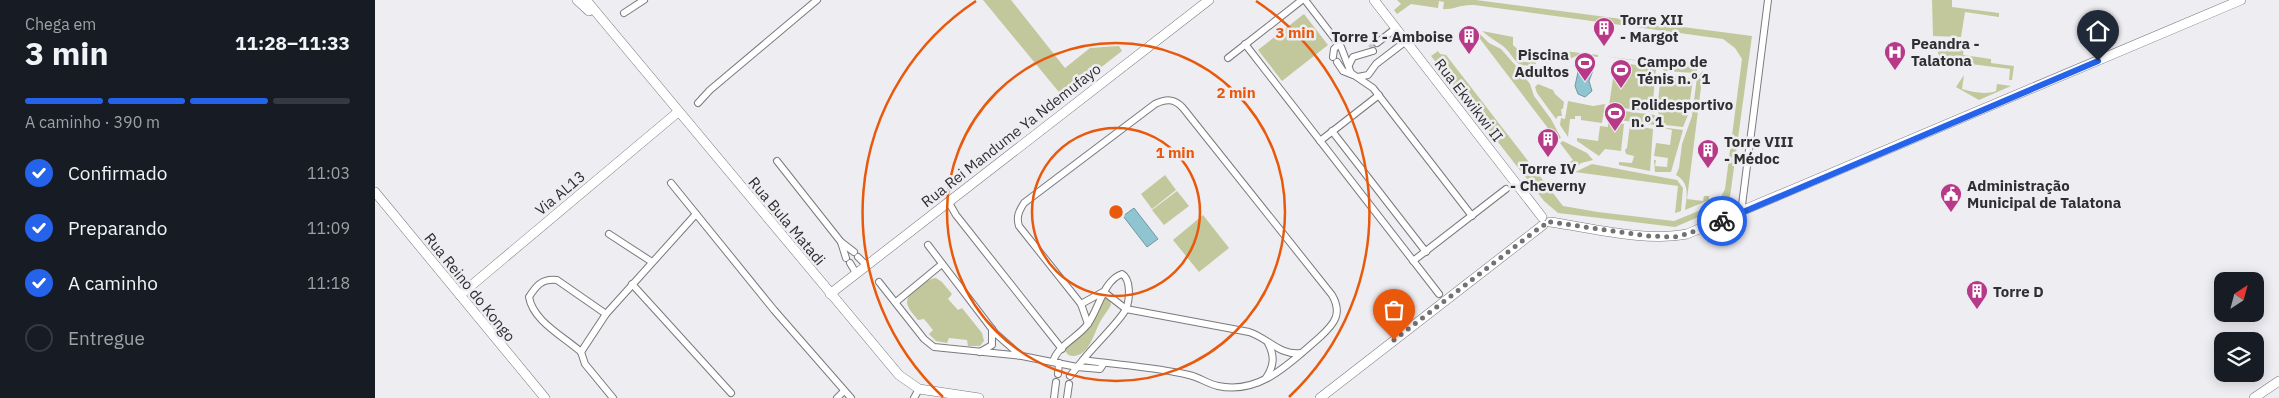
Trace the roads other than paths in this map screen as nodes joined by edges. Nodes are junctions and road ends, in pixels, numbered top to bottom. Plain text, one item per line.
1 (577, 0) edge
2 (585, 0) edge
3 (644, 0) edge
4 (817, 0) edge
5 (1209, 0) edge
6 (1303, 0) edge
7 (1374, 0) edge
8 (1768, 0) edge
9 (2241, 0) edge
10 (624, 13) dead end
11 (599, 19) junction
12 (1397, 30) junction
13 (1406, 41) junction
14 (1245, 44) junction
15 (1378, 45) tunnel mouth
16 (1340, 46) junction
17 (1372, 49) tunnel mouth
18 (1359, 54) junction
19 (1228, 58) dead end
20 (1349, 66) junction
21 (1371, 70) junction
22 (1356, 76) junction
23 (1373, 88) junction
24 (1379, 95) junction
25 (698, 104) dead end
26 (678, 112) junction
27 (1332, 131) junction
28 (1320, 141) junction
29 (777, 160) dead end
30 (671, 183) dead end
31 (1506, 189) dead end
32 (376, 194) edge
33 (947, 201) junction
34 (1741, 213) junction
35 (696, 214) junction
36 (1472, 216) junction
37 (1545, 222) junction
38 (609, 234) dead end
39 (841, 242) junction
40 (928, 245) dead end
41 (1426, 252) junction
42 (652, 262) junction
43 (1413, 262) junction
44 (942, 264) junction
45 (866, 265) junction
46 (856, 272) junction
47 (879, 282) dead end
48 (632, 284) junction
49 (1104, 292) junction
50 (830, 294) junction
51 (1439, 294) dead end
52 (459, 295) junction
53 (896, 302) junction
54 (1081, 304) junction
55 (1126, 309) junction
56 (606, 314) junction
57 (1088, 324) junction
58 (991, 328) junction
59 (1265, 340) junction
60 (1062, 349) junction
61 (581, 352) junction
62 (979, 353) junction
63 (1301, 353) junction
64 (1022, 356) junction
65 (1083, 360) junction
66 (1056, 362) junction
67 (1104, 362) junction
68 (1077, 367) junction
69 (1058, 374) dead end
70 (1070, 376) dead end
71 (1264, 381) junction
72 (2279, 381) edge
73 (1057, 382) dead end
74 (1069, 384) dead end
75 (919, 389) junction
76 (844, 391) junction
77 (731, 393) dead end
78 (930, 395) edge
79 (545, 398) edge
80 (613, 398) edge
81 (837, 398) edge
82 (851, 398) edge
83 (914, 398) edge
84 (979, 398) edge
85 (1054, 398) edge
86 (1067, 398) edge
87 (1319, 398) edge
88 (2254, 398) edge

1 - 11 street, Rua Bula Matadi
2 - 11 street, Rua Bula Matadi
3 - 10 street
4 - 25 street
5 - 33 street, Rua Rei Mandume Ya Ndemufayo
6 - 14 street
6 - 16 street
7 - 12 street, Rua Ekwikwi II
8 - 34 street
9 - 34 street
11 - 26 street, Rua Bula Matadi
12 - 13 street, Rua Ekwikwi II
12 - 15 street
13 - 21 street
13 - 37 street, Rua Ekwikwi II
14 - 19 street
14 - 28 street
16 - 18 street
16 - 20 street
16 - 22 street
17 - 18 street
18 - 20 street
18 - 21 street
20 - 22 street
21 - 22 street
21 - 23 street
22 - 23 street
23 - 24 street
24 - 27 street
24 - 36 street
26 - 50 street, Rua Bula Matadi
26 - 52 street, Via AL13
27 - 28 street
27 - 41 street
28 - 43 street
29 - 39 street
30 - 35 street
31 - 36 street
32 - 52 street, Rua Reino do Kongo
33 - 45 street, Rua Rei Mandume Ya Ndemufayo
33 - 60 street
34 - 37 street
35 - 42 street
35 - 76 street
36 - 41 street
37 - 87 street
38 - 42 street
39 - 45 street
39 - 46 street
40 - 44 street
41 - 43 street
42 - 48 street
43 - 51 street
44 - 53 street
44 - 58 street
45 - 46 street, Rua Rei Mandume Ya Ndemufayo
46 - 50 street, Rua Rei Mandume Ya Ndemufayo
47 - 53 street
48 - 56 street
48 - 77 street
49 - 54 street
49 - 55 street
49 - 55 street
49 - 57 street
50 - 75 street, Rua Bula Matadi
52 - 79 street, Rua Reino do Kongo
53 - 62 street
54 - 57 street
54 - 63 street
55 - 59 street
55 - 65 street
56 - 61 street
56 - 61 street
57 - 60 street
58 - 62 street
58 - 64 street
59 - 63 street
59 - 71 street
60 - 66 street
61 - 80 street
62 - 64 street
63 - 71 street
64 - 66 street
65 - 67 street
65 - 68 street
66 - 68 street
66 - 69 street
67 - 68 street
67 - 71 street
68 - 70 street
72 - 88 street
73 - 85 street
74 - 86 street
75 - 78 street, Rua Bula Matadi
75 - 83 street
76 - 81 street
76 - 82 street
78 - 84 street, Rua Bula Matadi

